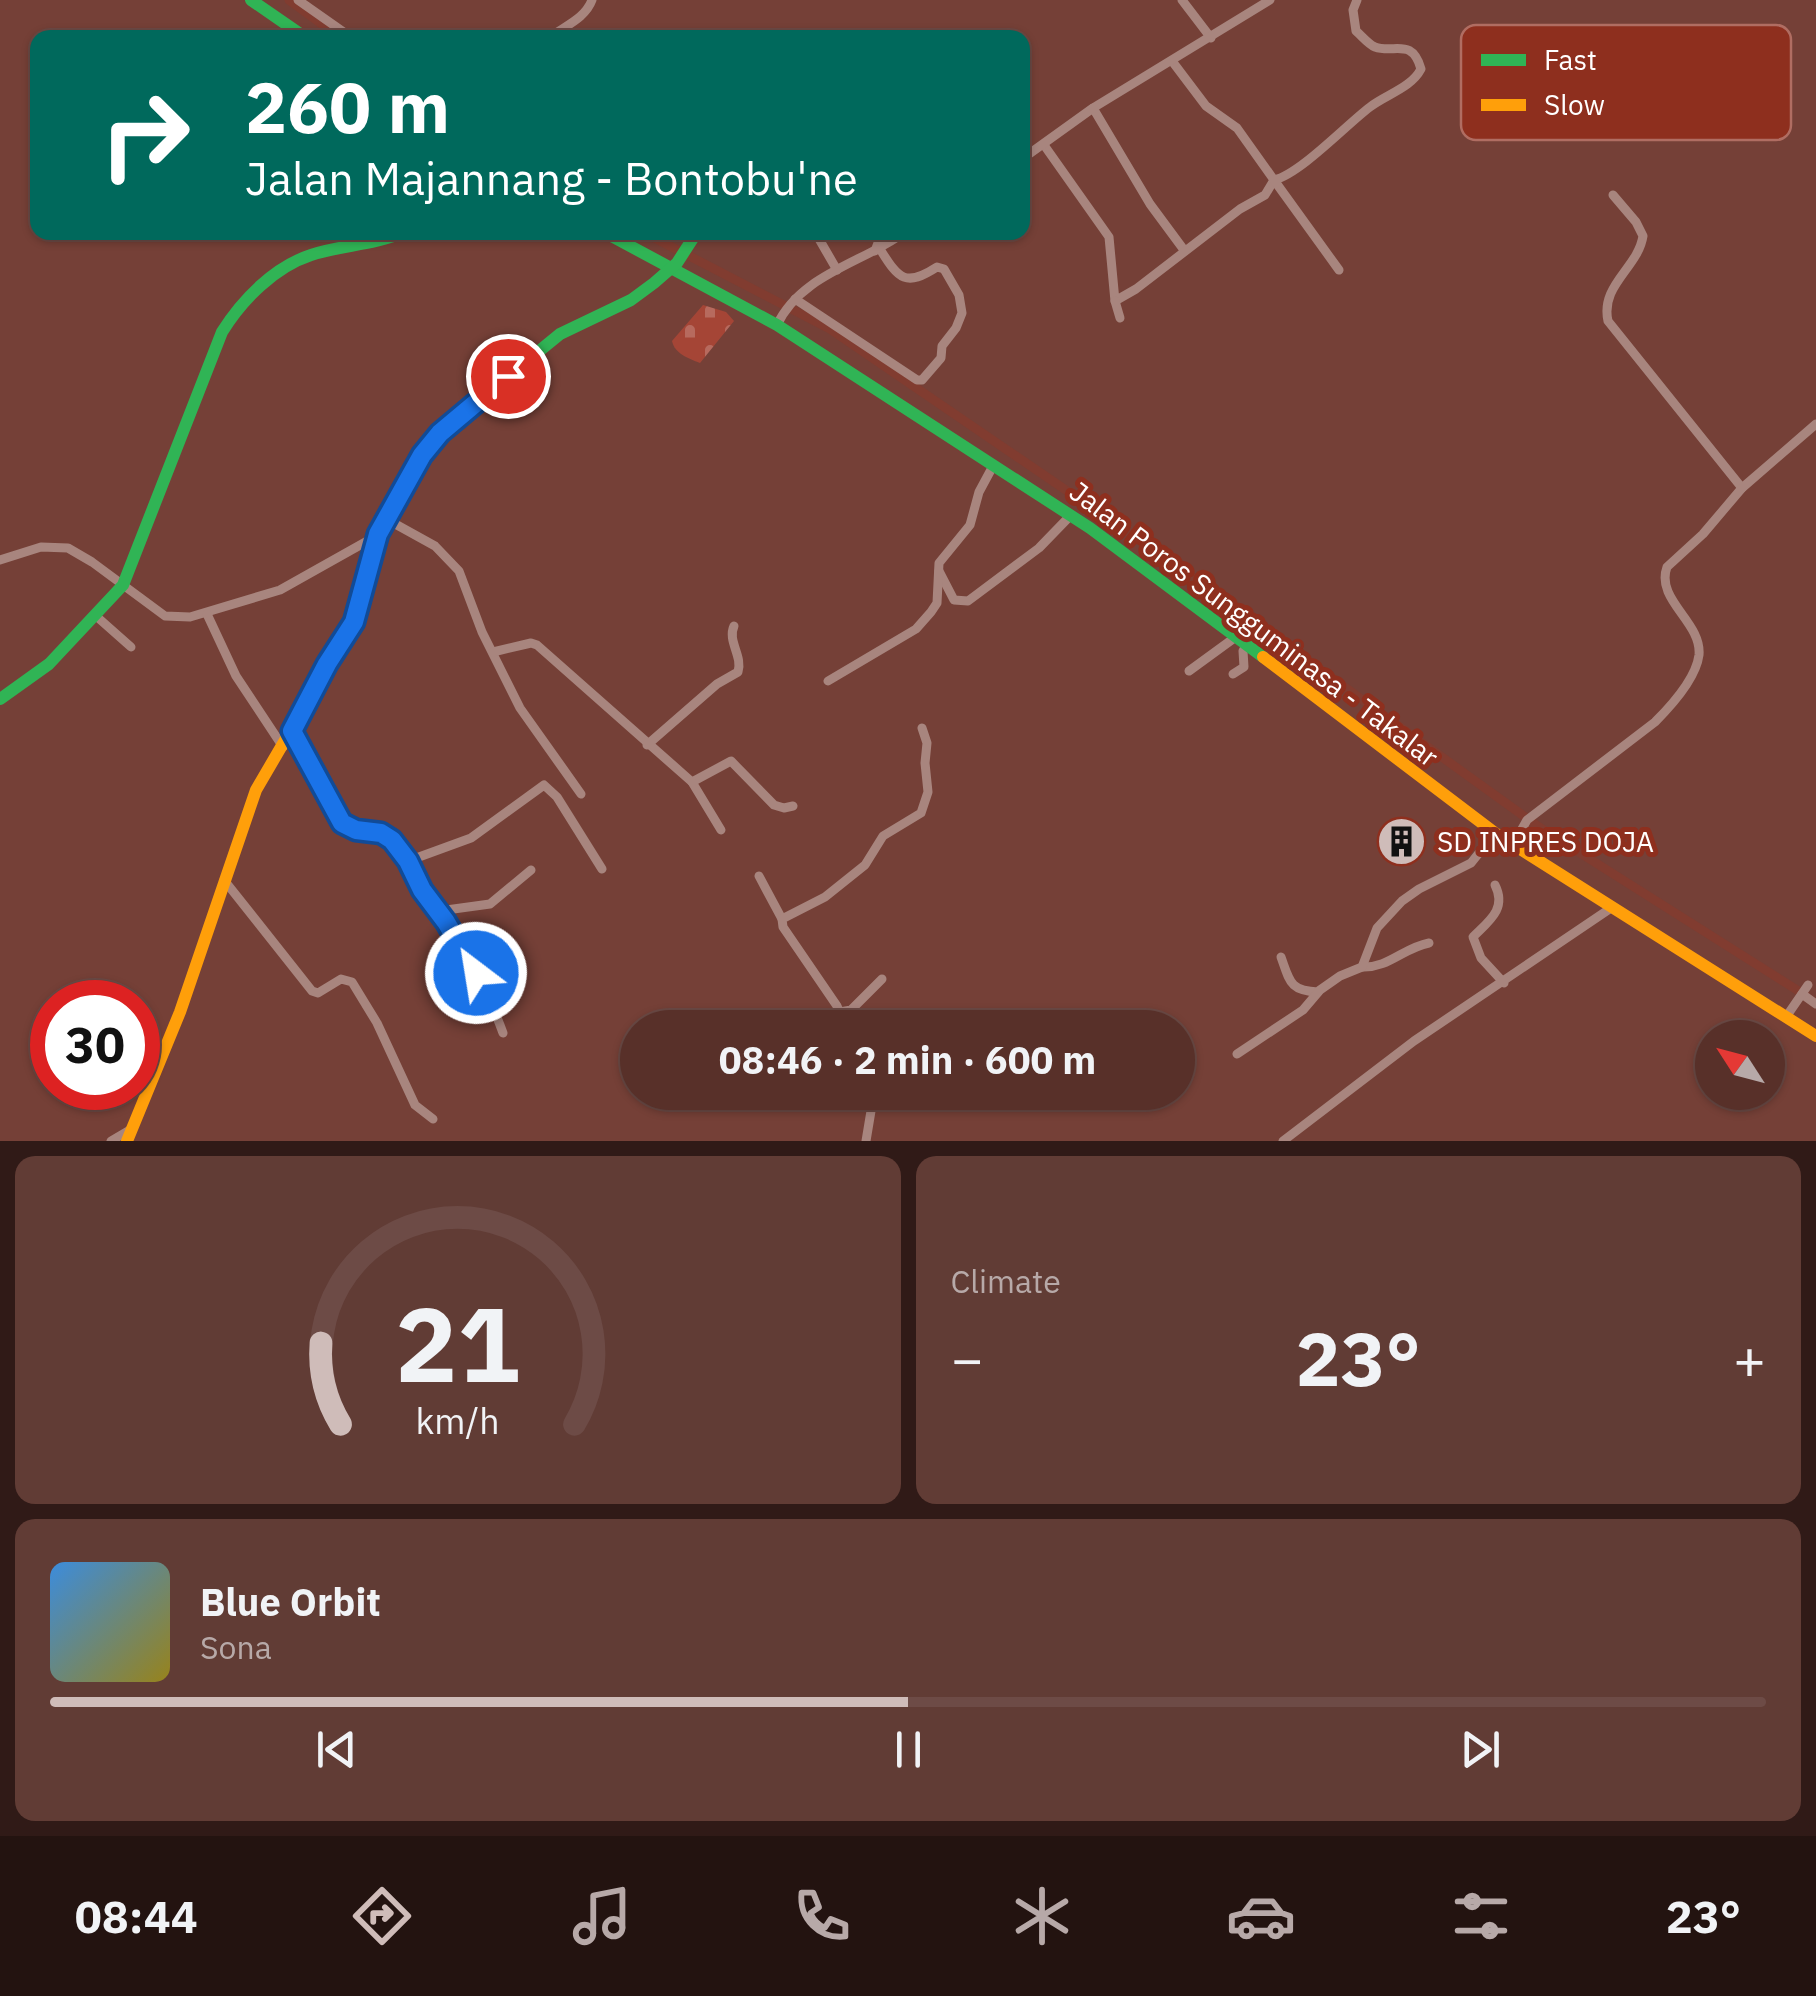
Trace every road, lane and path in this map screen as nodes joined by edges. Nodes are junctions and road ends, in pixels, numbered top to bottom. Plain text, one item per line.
1 (251, 0) edge
2 (298, 0) edge
3 (592, 0) edge
4 (1182, 0) edge
5 (1270, 0) edge
6 (1356, 0) edge
7 (294, 30) edge
8 (341, 30) edge
9 (561, 30) edge
10 (1211, 38) junction
11 (1172, 62) junction
12 (1093, 108) junction
13 (1044, 145) junction
14 (1030, 155) edge
15 (1274, 180) junction
16 (1613, 195) dead end
17 (388, 240) edge
18 (620, 240) edge
19 (692, 240) edge
20 (820, 240) edge
21 (880, 240) edge
22 (894, 240) edge
23 (1184, 250) junction
24 (877, 252) junction
25 (674, 266) junction
26 (837, 270) junction
27 (1338, 270) dead end
28 (793, 301) junction
29 (1115, 301) junction
30 (1120, 318) dead end
31 (779, 321) junction
32 (1816, 424) edge
33 (993, 466) junction
34 (1742, 488) junction
35 (1070, 516) junction
36 (388, 520) junction
37 (378, 534) junction
38 (0, 560) edge
39 (938, 569) junction
40 (123, 584) junction
41 (206, 614) junction
42 (96, 616) junction
43 (734, 626) dead end
44 (1242, 640) junction
45 (131, 647) dead end
46 (493, 652) junction
47 (1189, 671) dead end
48 (1234, 674) dead end
49 (828, 682) dead end
50 (0, 698) edge
51 (922, 728) dead end
52 (292, 731) junction
53 (647, 744) junction
54 (283, 746) junction
55 (692, 782) junction
56 (581, 794) dead end
57 (793, 806) dead end
58 (721, 830) dead end
59 (1495, 833) junction
60 (1516, 840) junction
61 (408, 861) junction
62 (602, 869) dead end
63 (531, 870) dead end
64 (760, 876) dead end
65 (224, 880) junction
66 (1494, 885) dead end
67 (1612, 908) junction
68 (439, 911) junction
69 (782, 919) junction
70 (1429, 943) dead end
71 (1281, 957) dead end
72 (1362, 967) junction
73 (882, 979) dead end
74 (1504, 983) junction
75 (1318, 992) junction
76 (1816, 1004) edge
77 (839, 1010) edge
78 (851, 1010) edge
79 (1786, 1017) junction
80 (503, 1033) dead end
81 (1816, 1036) edge
82 (1237, 1054) dead end
83 (871, 1110) edge
84 (433, 1119) dead end
85 (130, 1134) edge
86 (1297, 1137) edge
87 (111, 1141) edge
88 (866, 1141) edge
89 (1284, 1141) edge

1 - 7 main road
2 - 8 street
3 - 9 street
4 - 10 street
5 - 10 street
6 - 15 street
10 - 11 street
11 - 12 street
11 - 15 street
12 - 13 street
12 - 23 street
13 - 14 street
13 - 29 street
15 - 23 street
15 - 27 street
16 - 34 street
17 - 40 main road
18 - 25 main road, Jalan Poros Sungguminasa - Takalar
19 - 25 main road
20 - 26 street
21 - 24 street
22 - 24 street
23 - 29 street
24 - 26 street
24 - 28 street
25 - 31 main road, Jalan Poros Sungguminasa - Takalar
25 - 36 main road
26 - 28 street
28 - 31 street
29 - 30 street
31 - 33 main road, Jalan Poros Sungguminasa - Takalar
32 - 34 street
33 - 35 main road, Jalan Poros Sungguminasa - Takalar
33 - 39 street
34 - 60 street
35 - 39 street
35 - 44 main road, Jalan Poros Sungguminasa - Takalar
36 - 37 main road
36 - 46 street
37 - 41 street
37 - 52 main road
38 - 40 street
39 - 49 street
40 - 41 street
40 - 42 main road
41 - 54 street
42 - 45 street
42 - 50 main road
43 - 53 street
44 - 47 street
44 - 48 street
44 - 59 main road, Jalan Poros Sungguminasa - Takalar
46 - 53 street
46 - 56 street
51 - 69 street
52 - 54 main road
52 - 61 street
53 - 55 street
54 - 65 main road
55 - 57 street
55 - 58 street
59 - 60 main road, Jalan Poros Sungguminasa - Takalar
59 - 72 street
60 - 67 main road, Jalan Poros Sungguminasa - Takalar
61 - 62 street
61 - 68 street
63 - 68 street
64 - 69 street
65 - 84 street
65 - 85 main road
66 - 74 street
67 - 74 street
67 - 79 main road, Jalan Poros Sungguminasa - Takalar
68 - 80 street
69 - 77 street
70 - 72 street
71 - 75 street
72 - 75 street
73 - 78 street
74 - 86 street
75 - 82 street
76 - 79 street
79 - 81 main road, Jalan Poros Sungguminasa - Takalar
83 - 88 street
85 - 87 street
86 - 89 street

